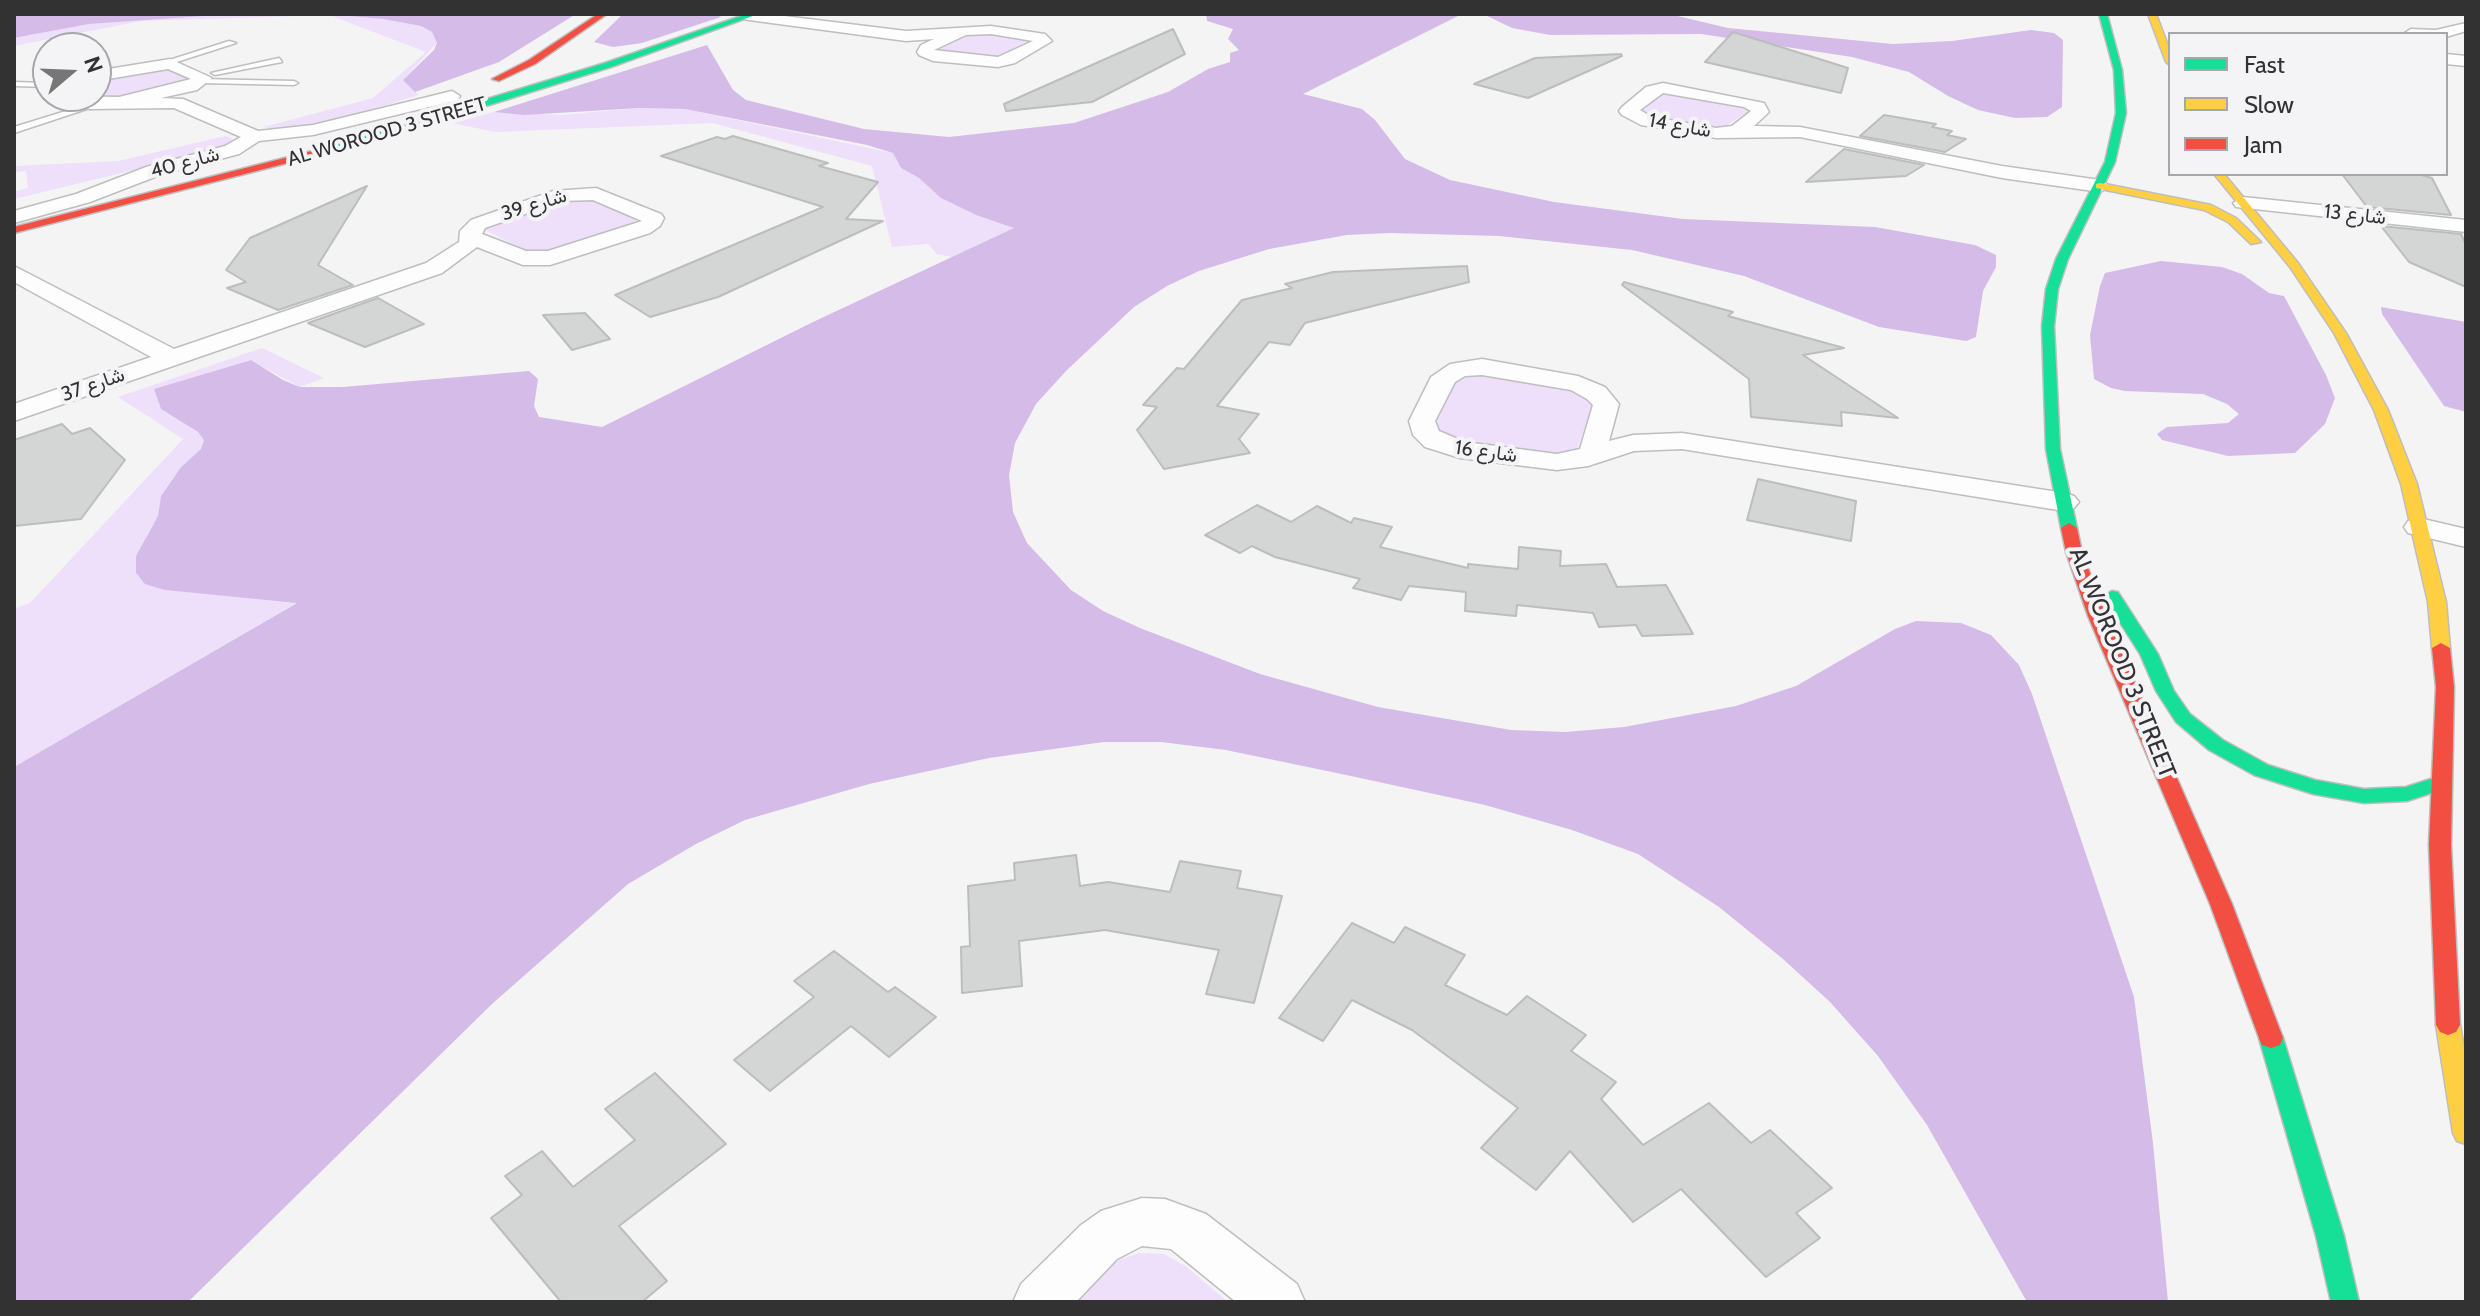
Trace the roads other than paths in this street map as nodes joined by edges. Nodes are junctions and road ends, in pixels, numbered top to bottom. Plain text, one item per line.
1 (604, 14) edge
2 (2103, 14) edge
3 (2152, 14) edge
4 (752, 15) edge
5 (956, 33) junction
6 (906, 36) junction
7 (232, 43) dead end
8 (926, 48) junction
9 (657, 49) junction
10 (2168, 57) edge
11 (279, 60) dead end
12 (161, 64) junction
13 (112, 73) edge
14 (198, 81) junction
15 (294, 83) dead end
16 (452, 96) junction
17 (119, 102) junction
18 (112, 103) edge
19 (177, 103) junction
20 (72, 112) edge
21 (1760, 112) junction
22 (14, 130) edge
23 (1737, 131) junction
24 (1800, 132) junction
25 (255, 136) junction
26 (2024, 176) junction
27 (2221, 176) edge
28 (111, 185) junction
29 (2100, 186) junction
30 (2243, 203) junction
31 (2090, 206) junction
32 (17, 223) edge
33 (2466, 226) edge
34 (472, 237) junction
35 (523, 258) junction
36 (434, 268) junction
37 (14, 273) edge
38 (2319, 299) junction
39 (171, 357) junction
40 (1606, 404) junction
41 (14, 413) edge
42 (1682, 441) junction
43 (1592, 454) junction
44 (2064, 502) junction
45 (2419, 527) junction
46 (2466, 538) edge
47 (2074, 552) junction
48 (2440, 783) junction
49 (2466, 1133) edge
50 (1040, 1302) edge
51 (1278, 1302) edge
52 (2345, 1302) edge

1 - 9 street
1 - 16 street, AL WOROOD 3 STREET
2 - 29 street, AL WOROOD 3 STREET
3 - 10 street
4 - 6 street
4 - 9 street, AL WOROOD 3 STREET
5 - 6 street
5 - 8 street
5 - 8 street
6 - 8 street
7 - 12 lane
9 - 32 street, AL WOROOD 3 STREET
11 - 14 lane
12 - 13 street
12 - 14 street
14 - 15 lane
14 - 17 street, شارع 40
14 - 19 street
16 - 25 street, شارع 40
16 - 28 street, AL WOROOD 3 STREET
17 - 18 street, شارع 40
17 - 19 street, شارع 40
19 - 25 street, شارع 40
20 - 22 lane
21 - 23 street, شارع 14
21 - 23 street, شارع 14
21 - 24 street, شارع 14
23 - 24 street, شارع 14
24 - 26 street, شارع 14
25 - 28 street, شارع 40
26 - 29 street, شارع 14
26 - 31 street, شارع 14
27 - 30 street
28 - 32 street, شارع 40
29 - 31 street, AL WOROOD 3 STREET
29 - 38 street
30 - 33 street, شارع 13
30 - 38 street
31 - 44 street, AL WOROOD 3 STREET
34 - 35 street, شارع 39
34 - 35 street, شارع 39
34 - 36 street, شارع 39
35 - 36 street, شارع 39
36 - 39 street, شارع 39
37 - 39 street
38 - 45 street
39 - 41 street, شارع 37
40 - 42 street, شارع 16
40 - 43 street
40 - 43 street, شارع 16
42 - 43 street, شارع 16
42 - 44 street, شارع 16
44 - 47 street, AL WOROOD 3 STREET
45 - 46 street
45 - 48 street
47 - 48 street
47 - 52 street, AL WOROOD 3 STREET
48 - 49 street
50 - 51 street

